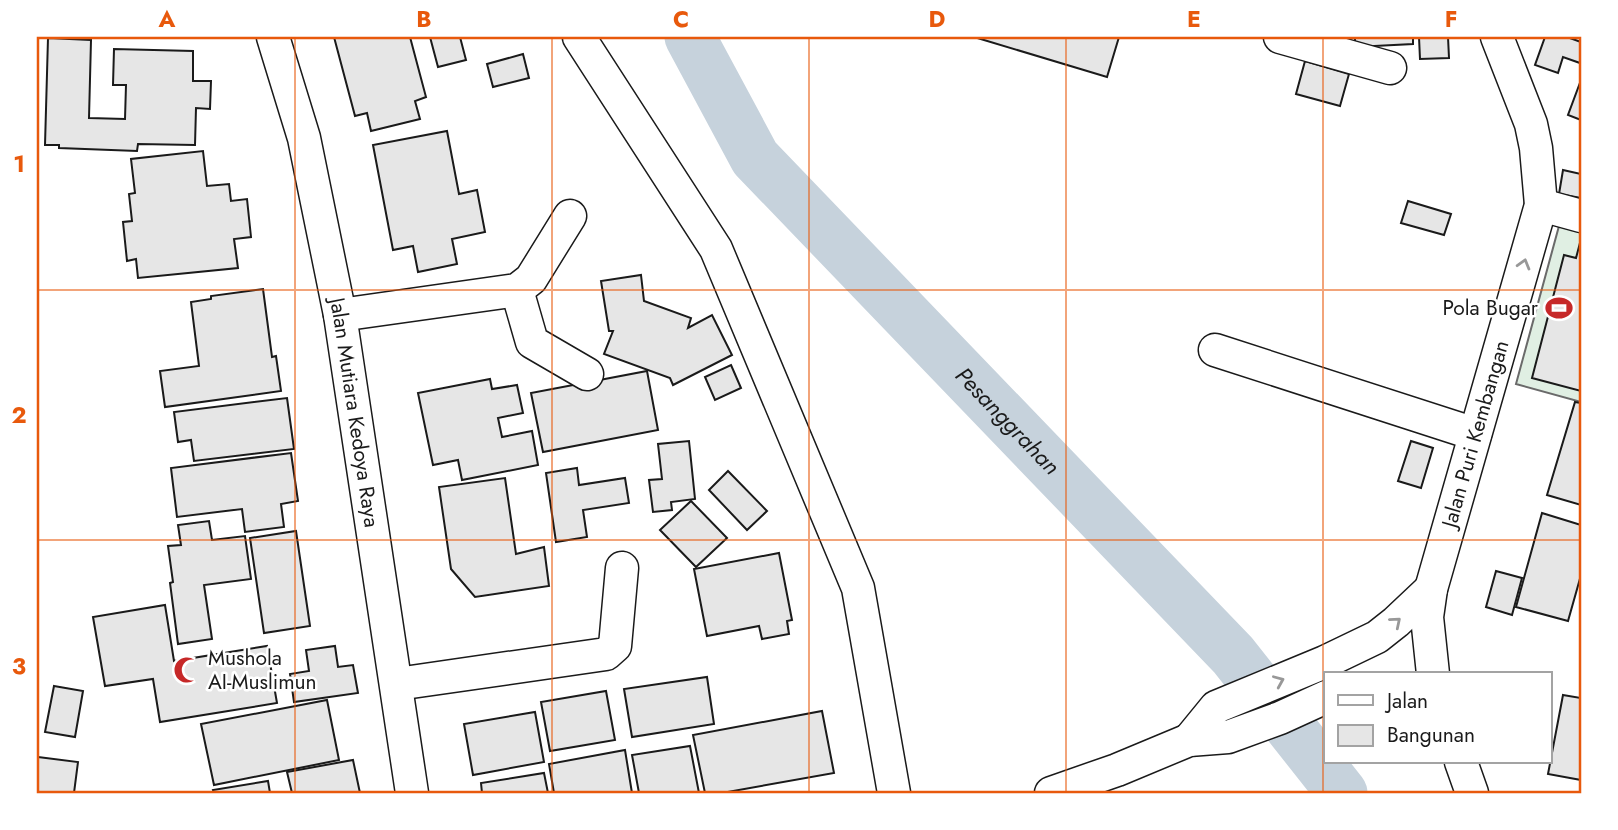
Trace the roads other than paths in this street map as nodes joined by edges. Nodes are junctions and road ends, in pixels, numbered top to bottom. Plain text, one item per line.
1 (273, 37) edge
2 (579, 37) edge
3 (1280, 37) edge
4 (1524, 37) edge
5 (1502, 51) edge
6 (1390, 68) dead end
7 (1541, 205) junction
8 (570, 216) dead end
9 (1581, 216) edge
10 (517, 290) junction
11 (340, 316) junction
12 (1215, 349) dead end
13 (587, 373) dead end
14 (1475, 434) junction
15 (622, 568) dead end
16 (1431, 589) junction
17 (1433, 672) edge
18 (397, 684) junction
19 (1324, 698) edge
20 (1189, 740) junction
21 (1462, 764) edge
22 (412, 793) edge
23 (894, 793) edge
24 (1051, 793) edge
25 (1472, 793) edge

1 - 11 street, Jalan Mutiara Kedoya Raya
2 - 23 street
3 - 6 street
4 - 5 street
5 - 7 street, Jalan Puri Kembangan
7 - 9 street
14 -> 7 street, Jalan Puri Kembangan
8 - 10 street
10 - 11 street
10 - 13 street
11 - 18 street, Jalan Mutiara Kedoya Raya
12 - 14 street
14 - 16 street, Jalan Puri Kembangan
15 - 18 street
16 - 17 street, Jalan Puri Kembangan
20 -> 16 street
18 - 22 street, Jalan Mutiara Kedoya Raya
19 - 20 street
20 - 24 street
21 - 25 street

